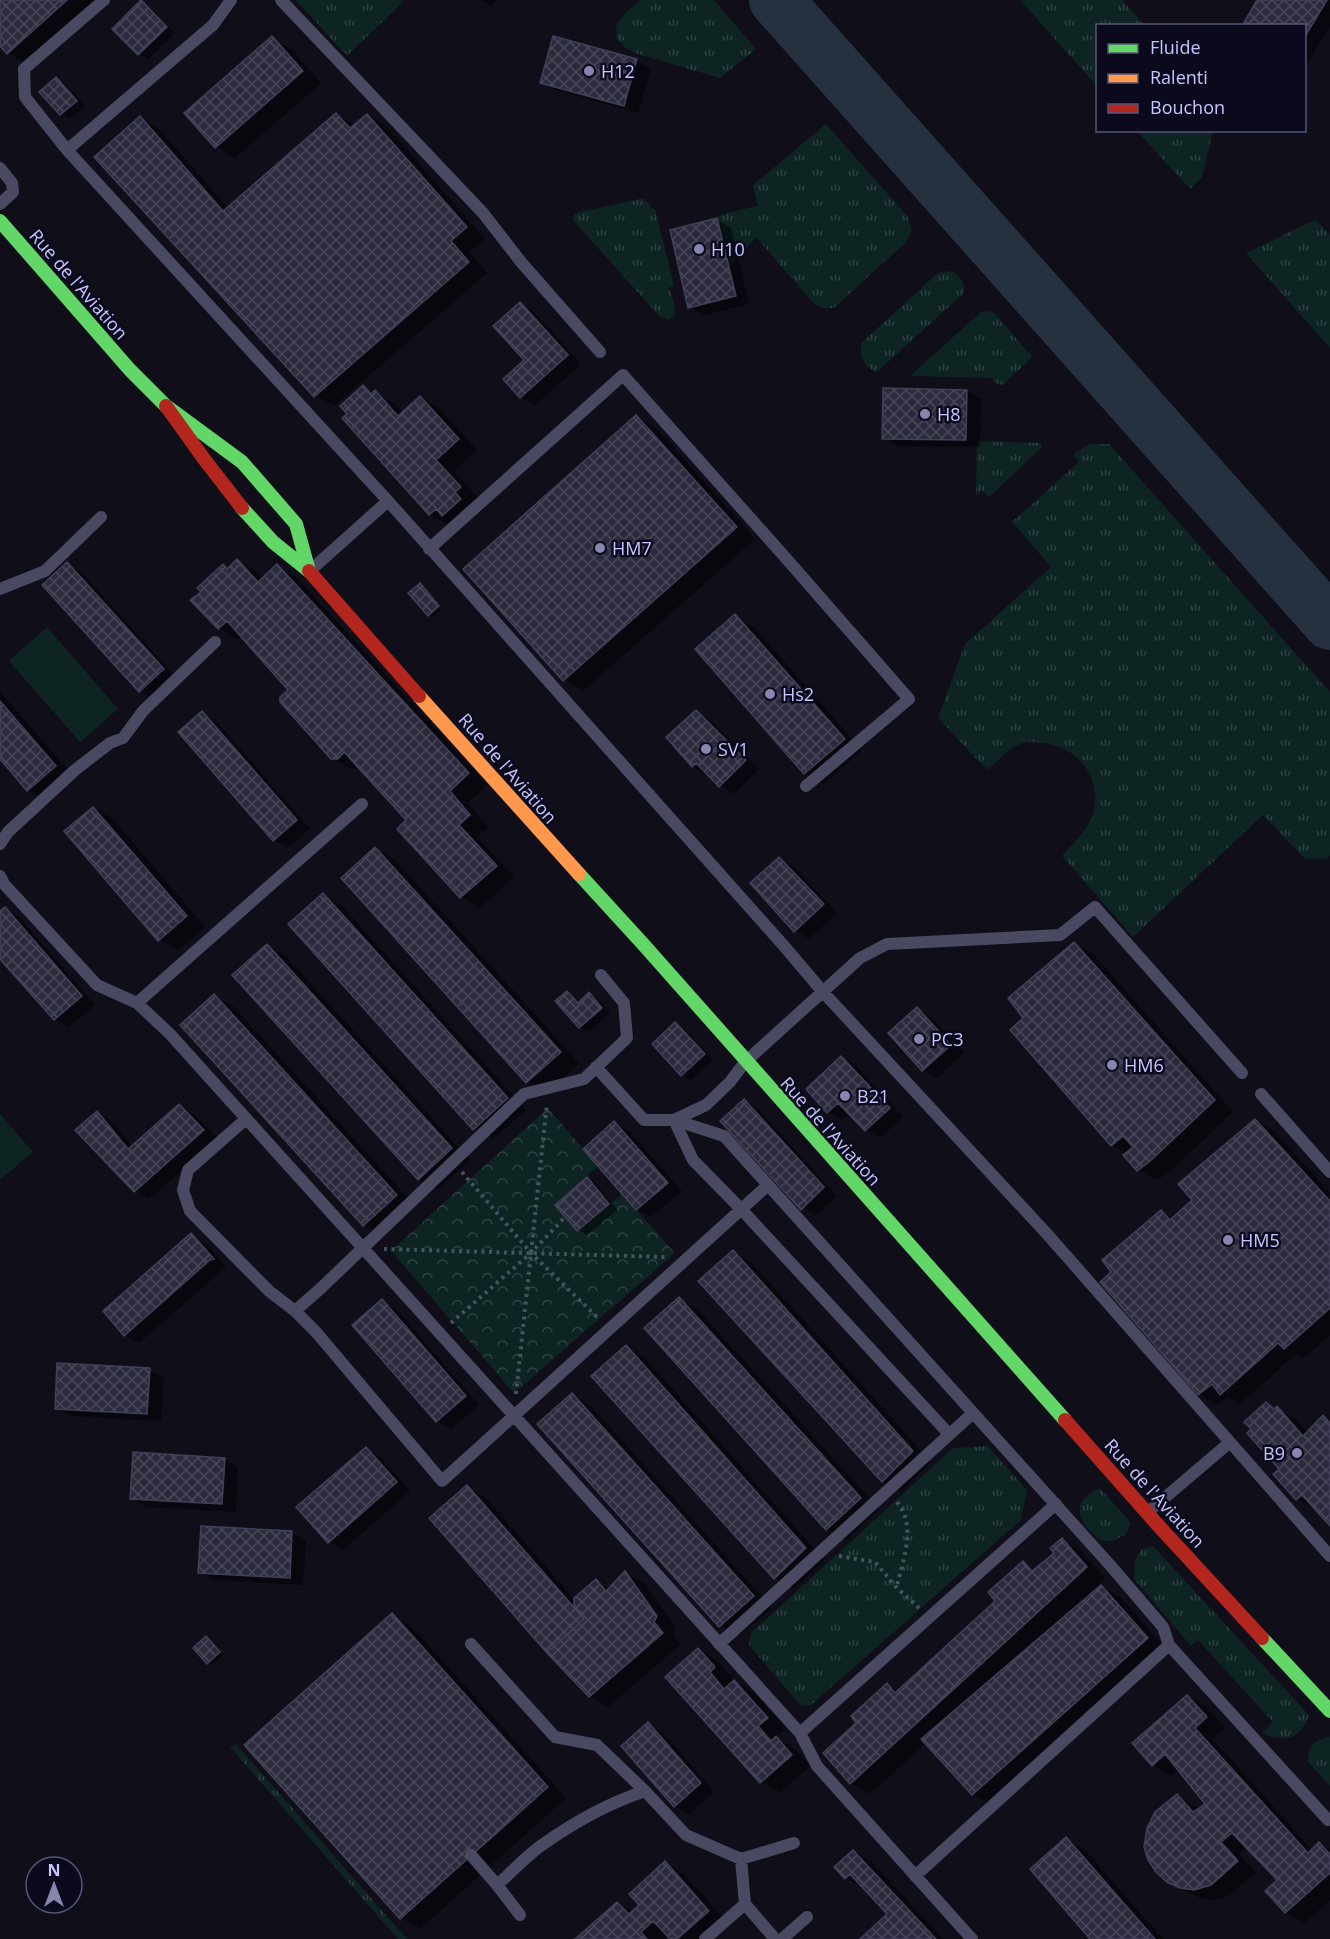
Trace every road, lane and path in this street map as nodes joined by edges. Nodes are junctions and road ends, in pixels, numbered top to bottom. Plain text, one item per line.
1 (104, 0) edge
2 (231, 0) edge
3 (281, 0) edge
4 (67, 150) junction
5 (0, 168) edge
6 (0, 204) edge
7 (0, 221) edge
8 (600, 352) dead end
9 (166, 406) junction
10 (387, 501) junction
11 (101, 517) dead end
12 (429, 549) junction
13 (309, 571) junction
14 (0, 589) edge
15 (215, 642) dead end
16 (806, 786) dead end
17 (362, 804) dead end
18 (0, 844) edge
19 (0, 876) edge
20 (601, 975) dead end
21 (823, 992) junction
22 (137, 1003) junction
23 (746, 1062) junction
24 (596, 1067) junction
25 (1242, 1072) dead end
26 (548, 1088) junction
27 (1261, 1094) dead end
28 (246, 1119) junction
29 (674, 1120) junction
30 (453, 1162) junction
31 (1330, 1172) edge
32 (768, 1185) junction
33 (741, 1209) junction
34 (565, 1217) dead end
35 (363, 1248) junction
36 (531, 1253) junction
37 (686, 1258) junction
38 (295, 1311) junction
39 (609, 1329) junction
40 (439, 1333) junction
41 (973, 1413) junction
42 (514, 1416) junction
43 (949, 1434) junction
44 (1229, 1443) junction
45 (887, 1491) junction
46 (1056, 1504) junction
47 (1148, 1513) junction
48 (830, 1543) junction
49 (1330, 1556) edge
50 (896, 1587) junction
51 (929, 1617) junction
52 (471, 1644) dead end
53 (719, 1644) junction
54 (1169, 1645) junction
55 (1330, 1711) edge
56 (800, 1733) junction
57 (645, 1791) junction
58 (1328, 1820) dead end
59 (794, 1843) dead end
60 (471, 1856) dead end
61 (741, 1859) junction
62 (915, 1876) junction
63 (497, 1885) junction
64 (745, 1904) junction
65 (520, 1916) dead end
66 (807, 1917) dead end
67 (705, 1939) edge
68 (775, 1939) edge
69 (782, 1939) edge
70 (972, 1939) edge

1 - 4 lane
2 - 4 lane
3 - 8 lane
4 - 10 lane
5 - 6 lane
7 - 9 street, Rue de l'Aviation
9 - 13 street, Rue de l'Aviation
9 - 13 street, Rue de l'Aviation
10 - 12 lane
10 - 13 lane
11 - 14 lane
12 - 16 lane
12 - 21 lane
13 - 23 street, Rue de l'Aviation
15 - 18 lane
17 - 22 lane
19 - 22 lane
20 - 24 lane
21 - 23 lane
21 - 25 lane
21 - 44 lane
22 - 28 lane
23 - 29 lane
23 - 47 street, Rue de l'Aviation
24 - 26 lane
24 - 29 lane
26 - 30 lane
26 - 36 path
27 - 31 lane
28 - 35 lane
28 - 38 lane
29 - 32 lane
29 - 33 lane
30 - 35 lane
30 - 36 path
32 - 33 lane
32 - 41 lane
33 - 37 lane
33 - 43 lane
34 - 36 path
35 - 36 path
35 - 38 lane
35 - 40 lane
36 - 37 path
36 - 39 path
36 - 40 path
36 - 42 path
37 - 39 lane
38 - 42 lane
39 - 42 lane
40 - 42 lane
41 - 43 lane
41 - 46 lane
42 - 53 lane
43 - 45 lane
44 - 47 lane
44 - 49 lane
45 - 48 lane
45 - 50 path
46 - 51 lane
46 - 54 lane
47 - 55 street, Rue de l'Aviation
48 - 50 path
48 - 53 lane
50 - 51 path
51 - 56 lane
52 - 57 lane
53 - 56 lane
54 - 58 lane
54 - 62 lane
56 - 62 lane
57 - 61 lane
57 - 63 lane
59 - 61 lane
60 - 63 lane
61 - 64 lane
62 - 70 lane
63 - 65 lane
64 - 67 lane
64 - 68 lane
66 - 69 lane

